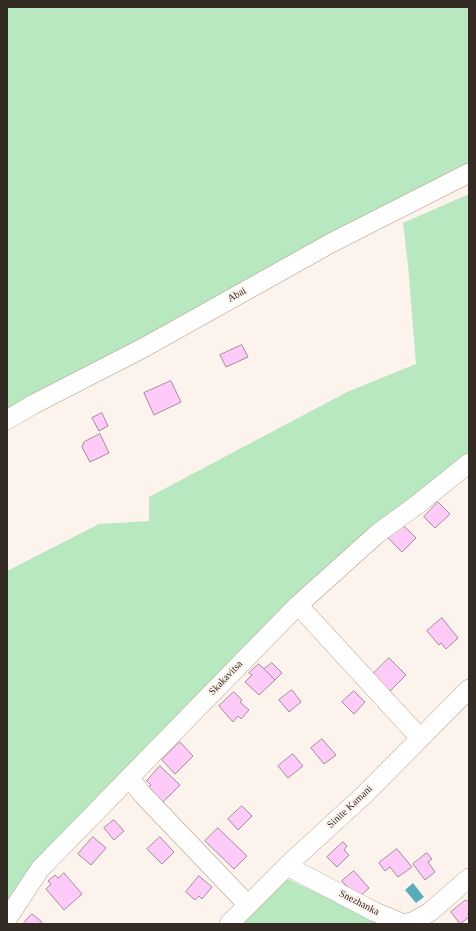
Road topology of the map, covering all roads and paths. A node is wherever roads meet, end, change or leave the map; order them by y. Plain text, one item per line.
1 (469, 173) edge
2 (7, 420) edge
3 (469, 462) edge
4 (298, 605) junction
5 (469, 689) edge
6 (420, 738) junction
7 (129, 778) junction
8 (287, 866) junction
9 (469, 878) edge
10 (248, 905) junction
11 (7, 919) edge
12 (229, 924) edge

1 - 2 street, Abai
3 - 4 street, Skakavitsa
4 - 6 street
4 - 7 street, Skakavitsa
5 - 6 street, Sinite Kamani
6 - 8 street, Sinite Kamani
7 - 10 street
7 - 11 street, Skakavitsa
8 - 9 street, Snezhanka
8 - 10 street, Sinite Kamani
10 - 12 street, Sinite Kamani

